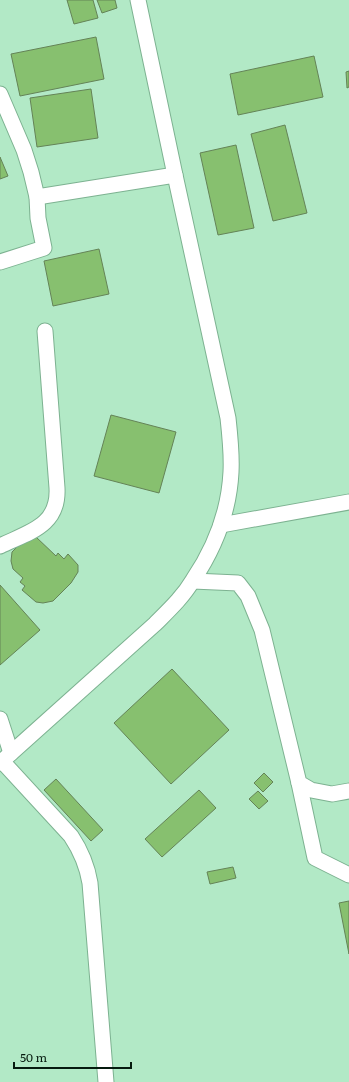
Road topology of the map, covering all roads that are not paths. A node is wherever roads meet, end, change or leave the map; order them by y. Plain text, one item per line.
1 (138, 0) edge
2 (0, 94) edge
3 (175, 175) junction
4 (37, 197) junction
5 (0, 262) edge
6 (45, 331) dead end
7 (349, 502) edge
8 (221, 525) junction
9 (0, 546) edge
10 (193, 581) junction
11 (0, 719) edge
12 (5, 759) edge
13 (299, 783) junction
14 (349, 791) edge
15 (349, 875) edge
16 (106, 1082) edge

1 - 3 street
2 - 4 street
3 - 4 street
3 - 8 street
4 - 5 street
6 - 9 street
7 - 8 street
8 - 10 street
10 - 12 street
10 - 13 street
11 - 12 street
12 - 16 street
13 - 14 street
13 - 15 street

